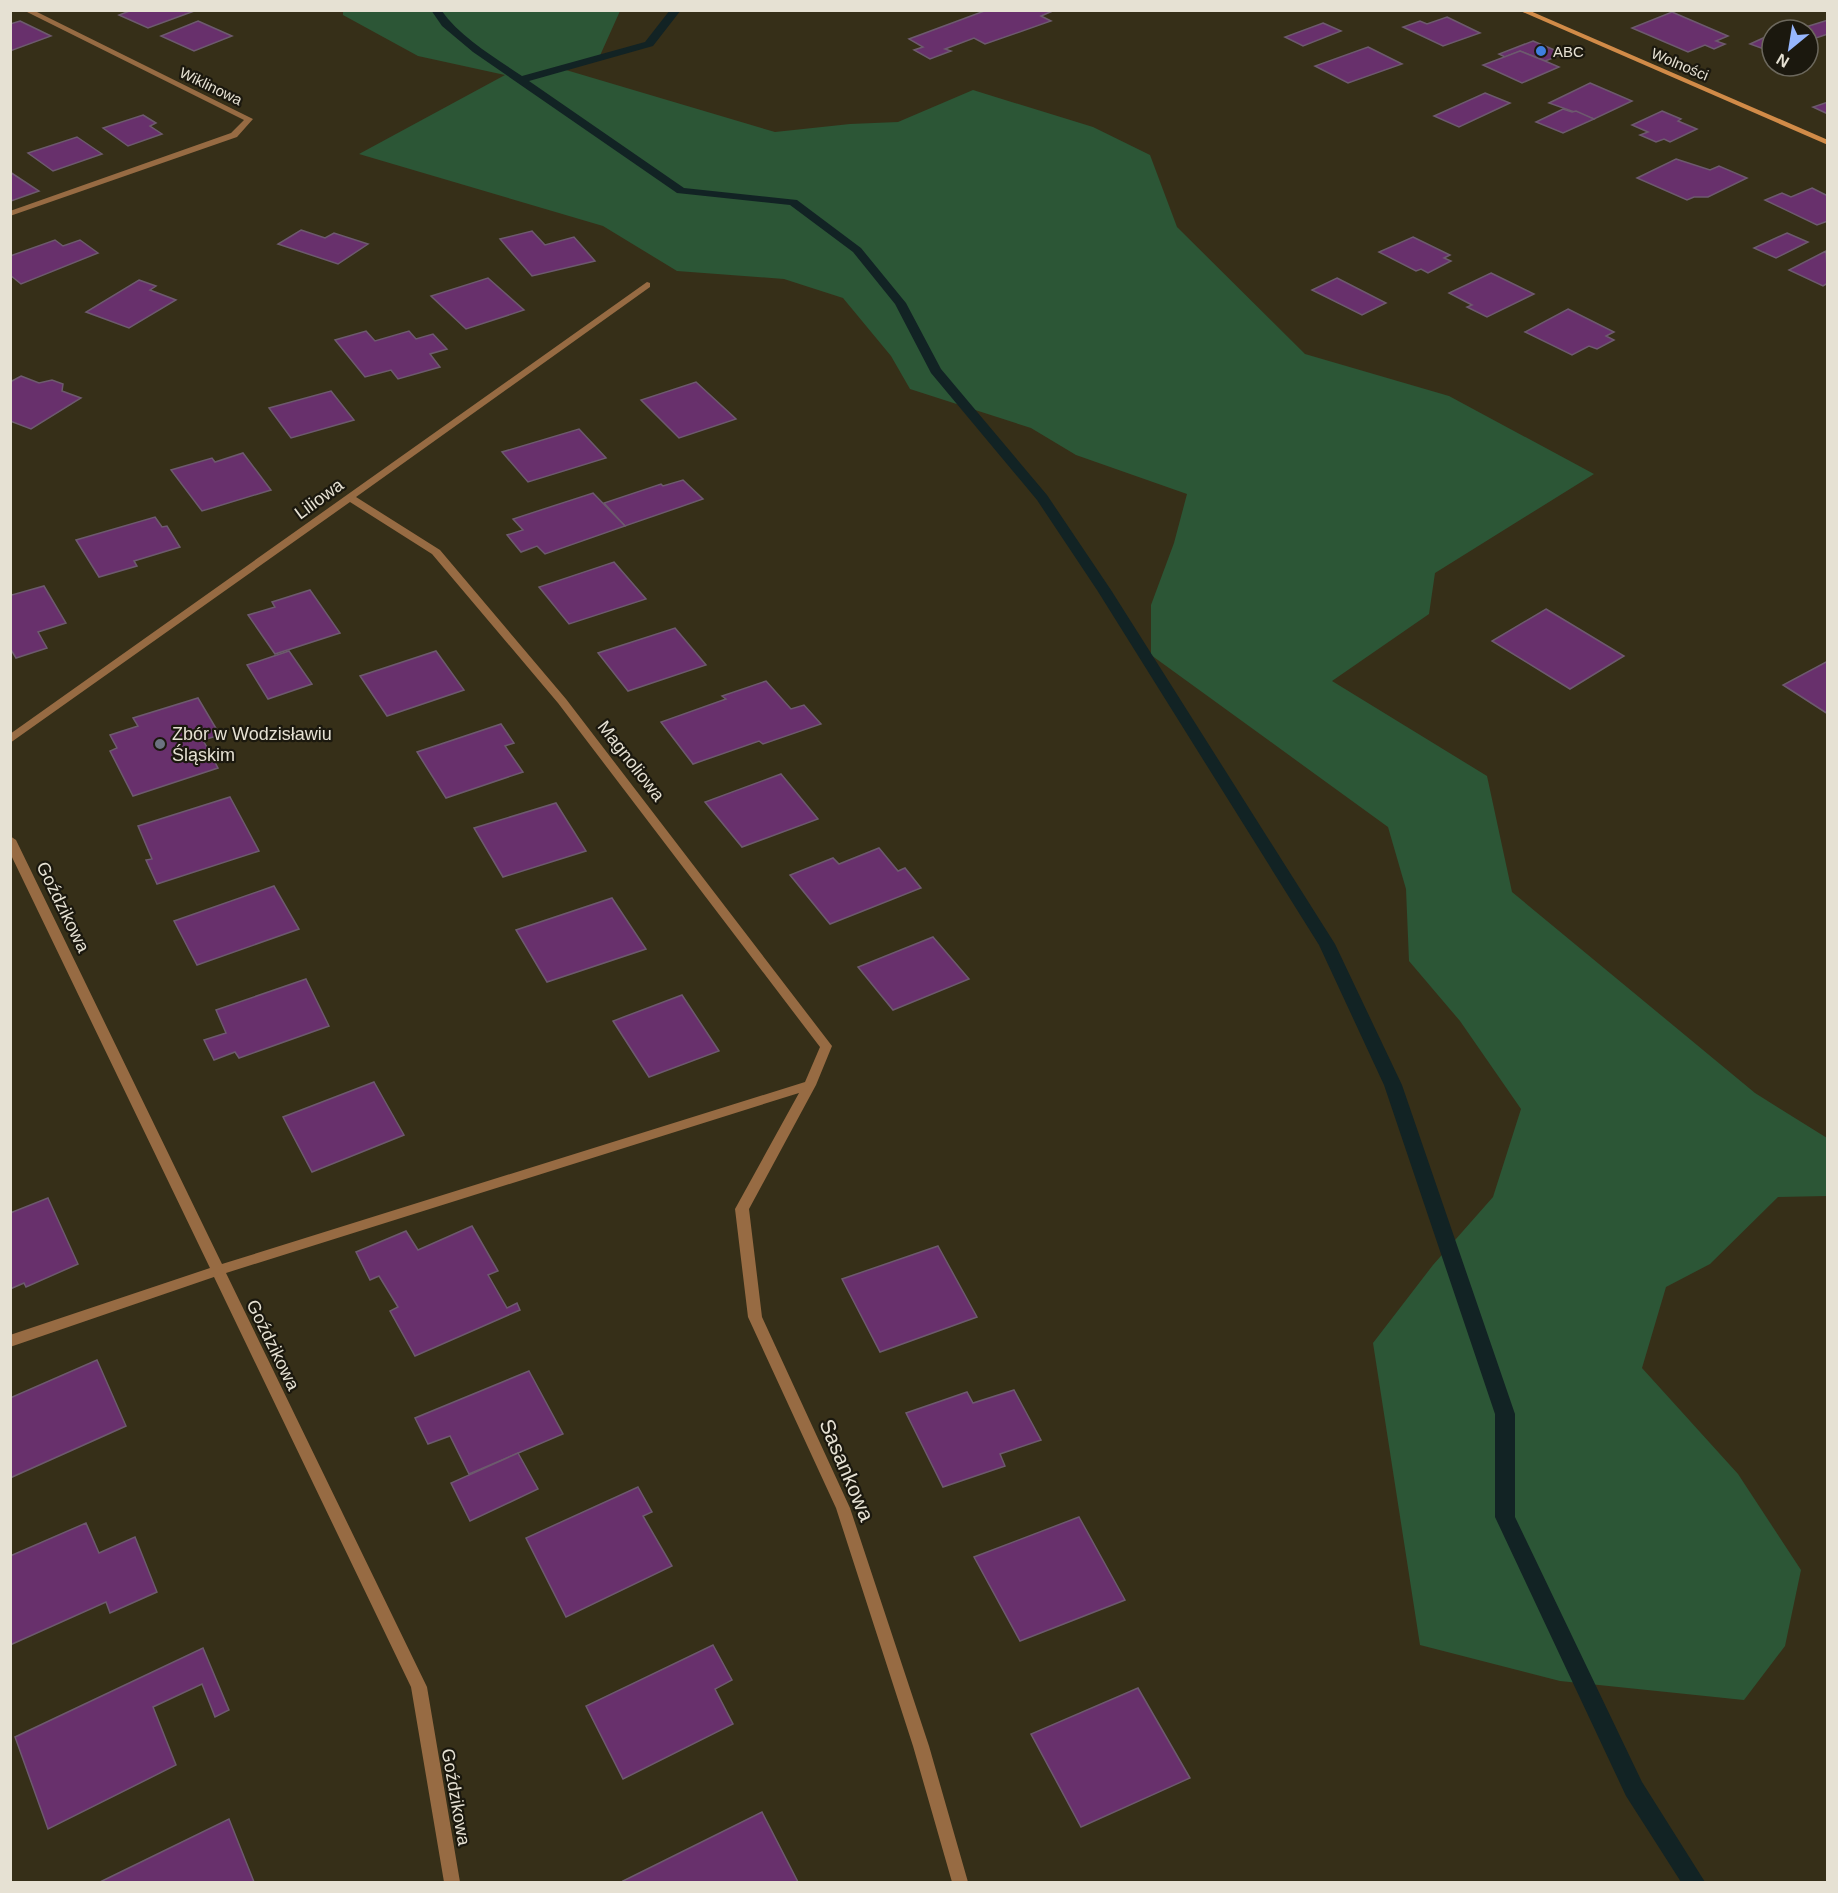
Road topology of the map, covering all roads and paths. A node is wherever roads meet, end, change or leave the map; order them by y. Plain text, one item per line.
1 (26, 10) edge
2 (1521, 10) edge
3 (1827, 143) edge
4 (10, 214) edge
5 (647, 285) dead end
6 (349, 497) junction
7 (10, 740) edge
8 (10, 840) edge
9 (810, 1085) junction
10 (217, 1271) junction
11 (10, 1341) edge
12 (452, 1882) edge
13 (960, 1882) edge

1 - 4 street, Wiklinowa
2 - 3 street, Wolności
5 - 6 street, Liliowa
6 - 7 street, Liliowa
6 - 9 street, Magnoliowa
8 - 10 street, Goździkowa
9 - 10 street
9 - 13 street, Sasankowa
10 - 11 street
10 - 12 street, Goździkowa

